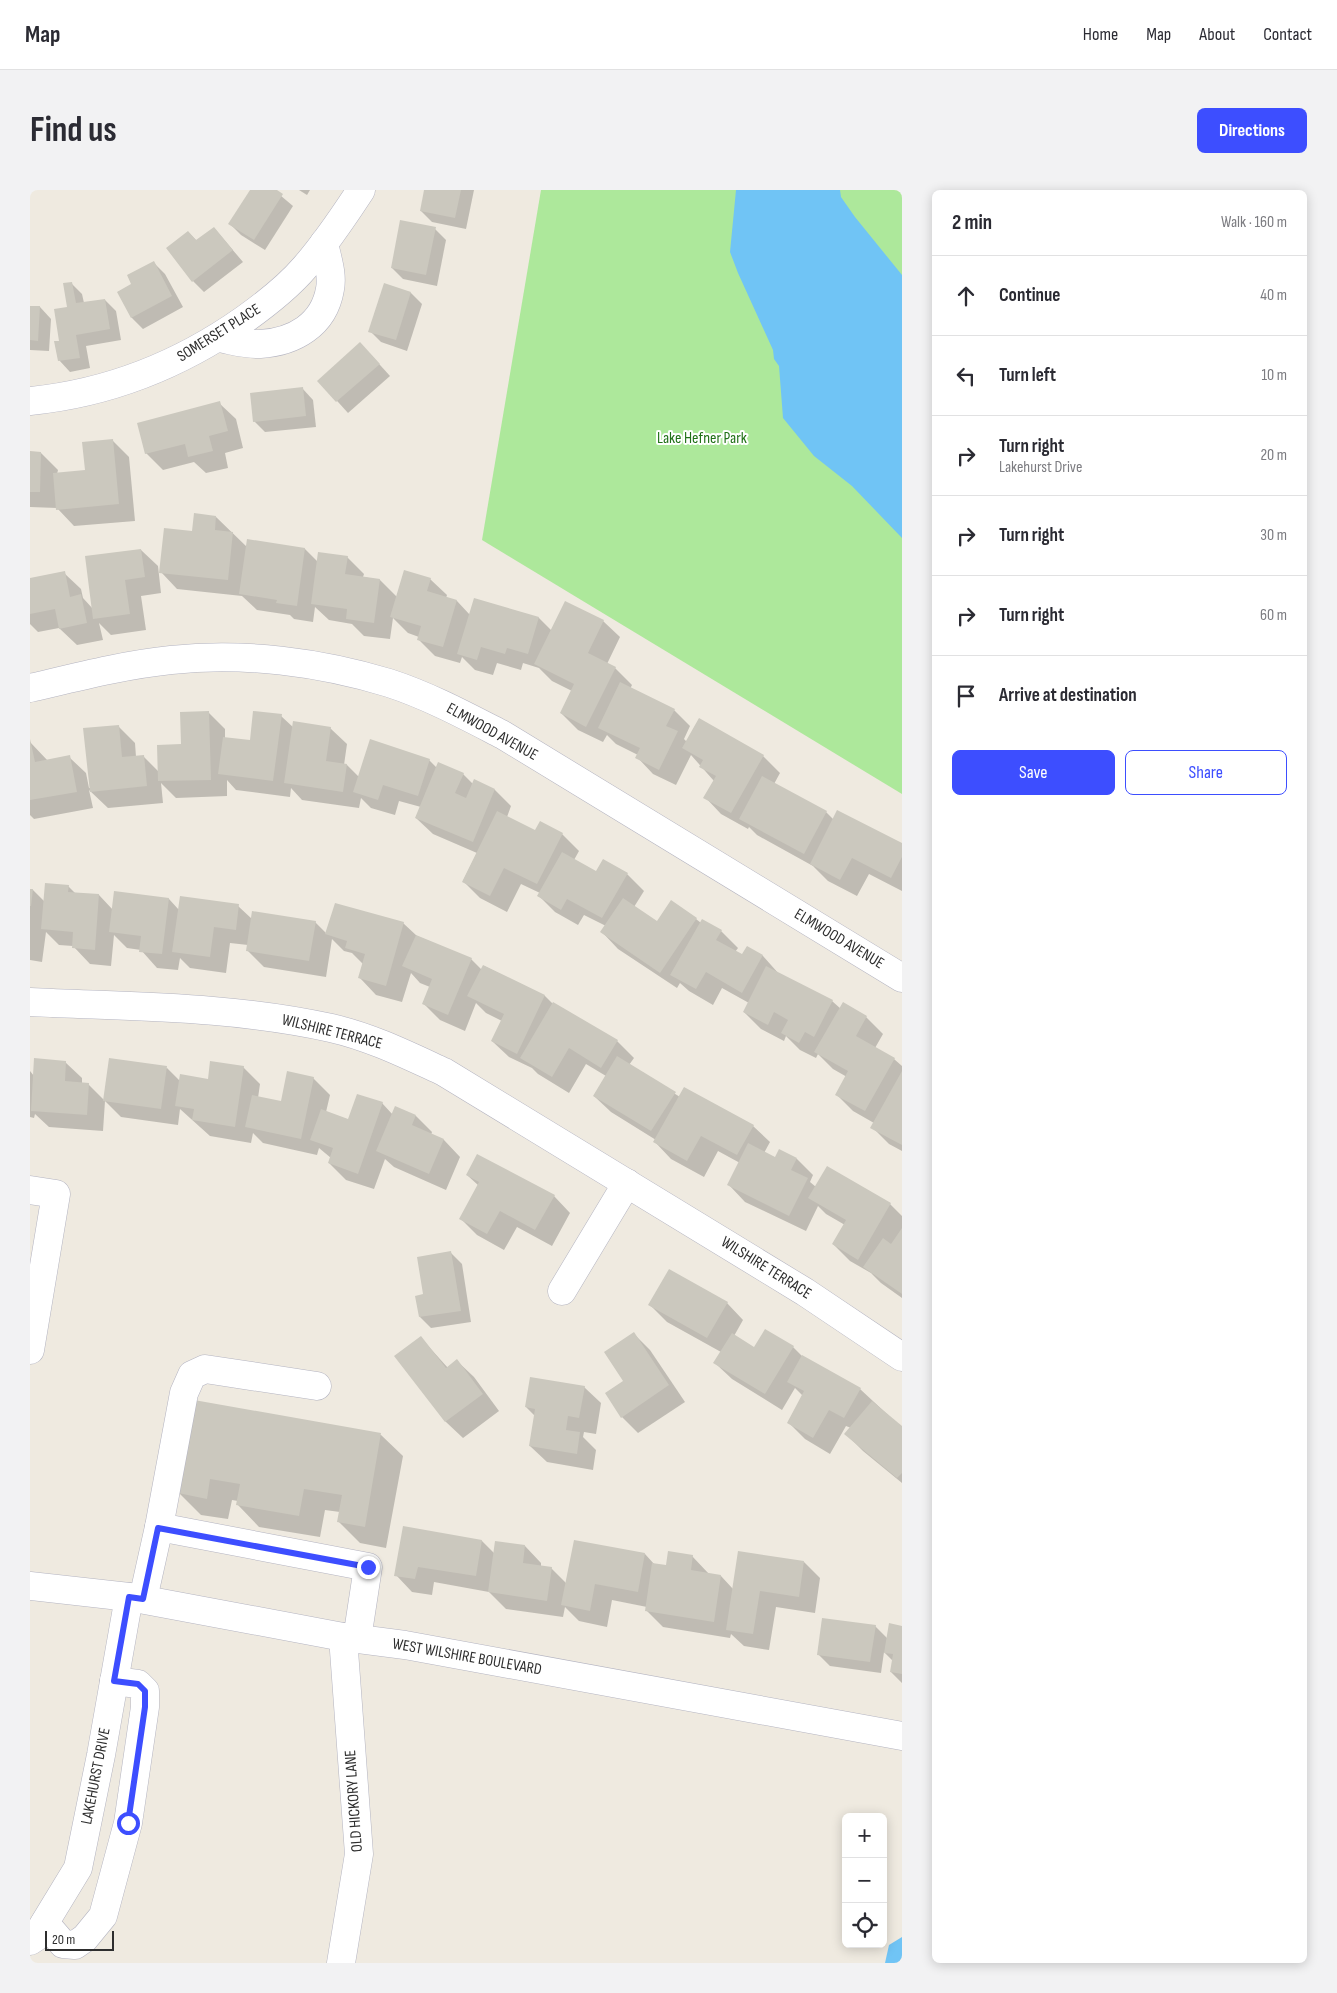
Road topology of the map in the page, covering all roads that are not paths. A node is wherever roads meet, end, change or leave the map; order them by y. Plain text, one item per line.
1 (361, 190) edge
2 (324, 243) junction
3 (218, 338) junction
4 (30, 401) edge
5 (30, 688) edge
6 (902, 978) edge
7 (30, 1002) edge
8 (627, 1182) junction
9 (30, 1190) edge
10 (562, 1292) dead end
11 (30, 1350) edge
12 (902, 1357) edge
13 (316, 1386) dead end
14 (158, 1528) junction
15 (30, 1586) edge
16 (136, 1598) junction
17 (350, 1638) junction
18 (114, 1681) junction
19 (902, 1736) edge
20 (37, 1932) edge
21 (341, 1963) edge

1 - 2 street, SOMERSET PLACE
2 - 3 street, SOMERSET PLACE
2 - 3 street
3 - 4 street, SOMERSET PLACE
5 - 6 street, ELMWOOD AVENUE
7 - 8 street, WILSHIRE TERRACE
8 - 10 street
8 - 12 street, WILSHIRE TERRACE
9 - 11 street
13 - 14 street, LAKEHURST DRIVE
14 - 16 street, LAKEHURST DRIVE
14 - 17 street, OLD HICKORY LANE
15 - 16 street, WEST WILSHIRE BOULEVARD
16 - 17 street, WEST WILSHIRE BOULEVARD
16 - 18 street, LAKEHURST DRIVE
17 - 19 street, WEST WILSHIRE BOULEVARD
17 - 21 street, OLD HICKORY LANE
18 - 20 street, LAKEHURST DRIVE
18 - 20 street

